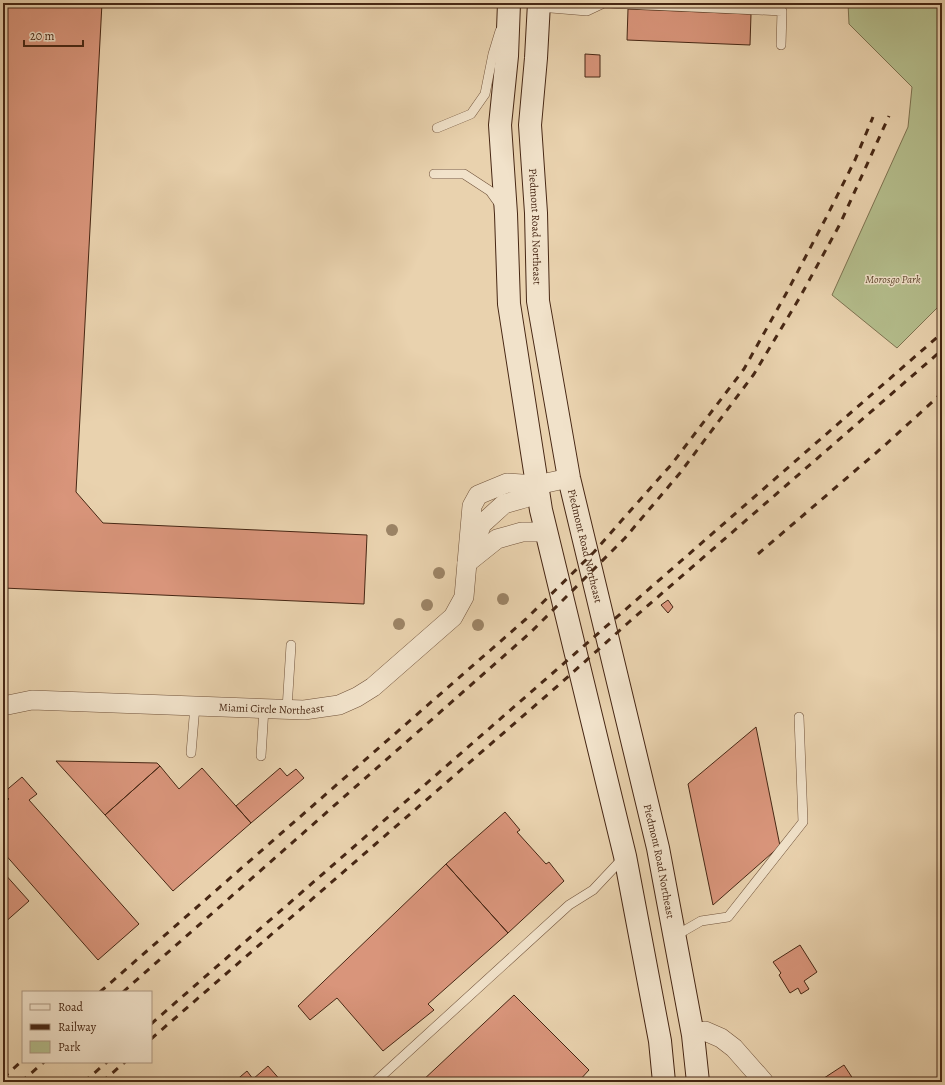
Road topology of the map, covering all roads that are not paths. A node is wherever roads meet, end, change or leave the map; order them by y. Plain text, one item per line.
1 (509, 4) edge
2 (539, 5) edge
3 (781, 44) dead end
4 (437, 128) dead end
5 (434, 174) dead end
6 (506, 214) junction
7 (569, 478) junction
8 (537, 485) junction
9 (546, 532) junction
10 (466, 564) junction
11 (291, 645) dead end
12 (3, 704) edge
13 (195, 706) junction
14 (264, 708) junction
15 (287, 709) junction
16 (799, 717) dead end
17 (191, 753) dead end
18 (261, 756) dead end
19 (625, 856) junction
20 (674, 936) junction
21 (693, 1035) junction
22 (375, 1082) edge
23 (664, 1082) edge
24 (698, 1082) edge
25 (764, 1082) edge

1 - 4 lane
1 - 6 main road
2 - 3 lane
2 - 7 main road, Piedmont Road Northeast
5 - 6 lane
6 - 8 main road
7 - 8 street
7 - 20 main road, Piedmont Road Northeast
8 - 9 main road
8 - 10 street, Miami Circle Northeast
9 - 10 street
9 - 19 main road
10 - 15 street, Miami Circle Northeast
11 - 15 lane
12 - 13 street, Miami Circle Northeast
13 - 14 street, Miami Circle Northeast
13 - 17 lane
14 - 15 street, Miami Circle Northeast
14 - 18 lane
16 - 20 lane
19 - 22 lane
19 - 23 main road
20 - 21 main road, Piedmont Road Northeast
21 - 24 main road, Piedmont Road Northeast
21 - 25 street

